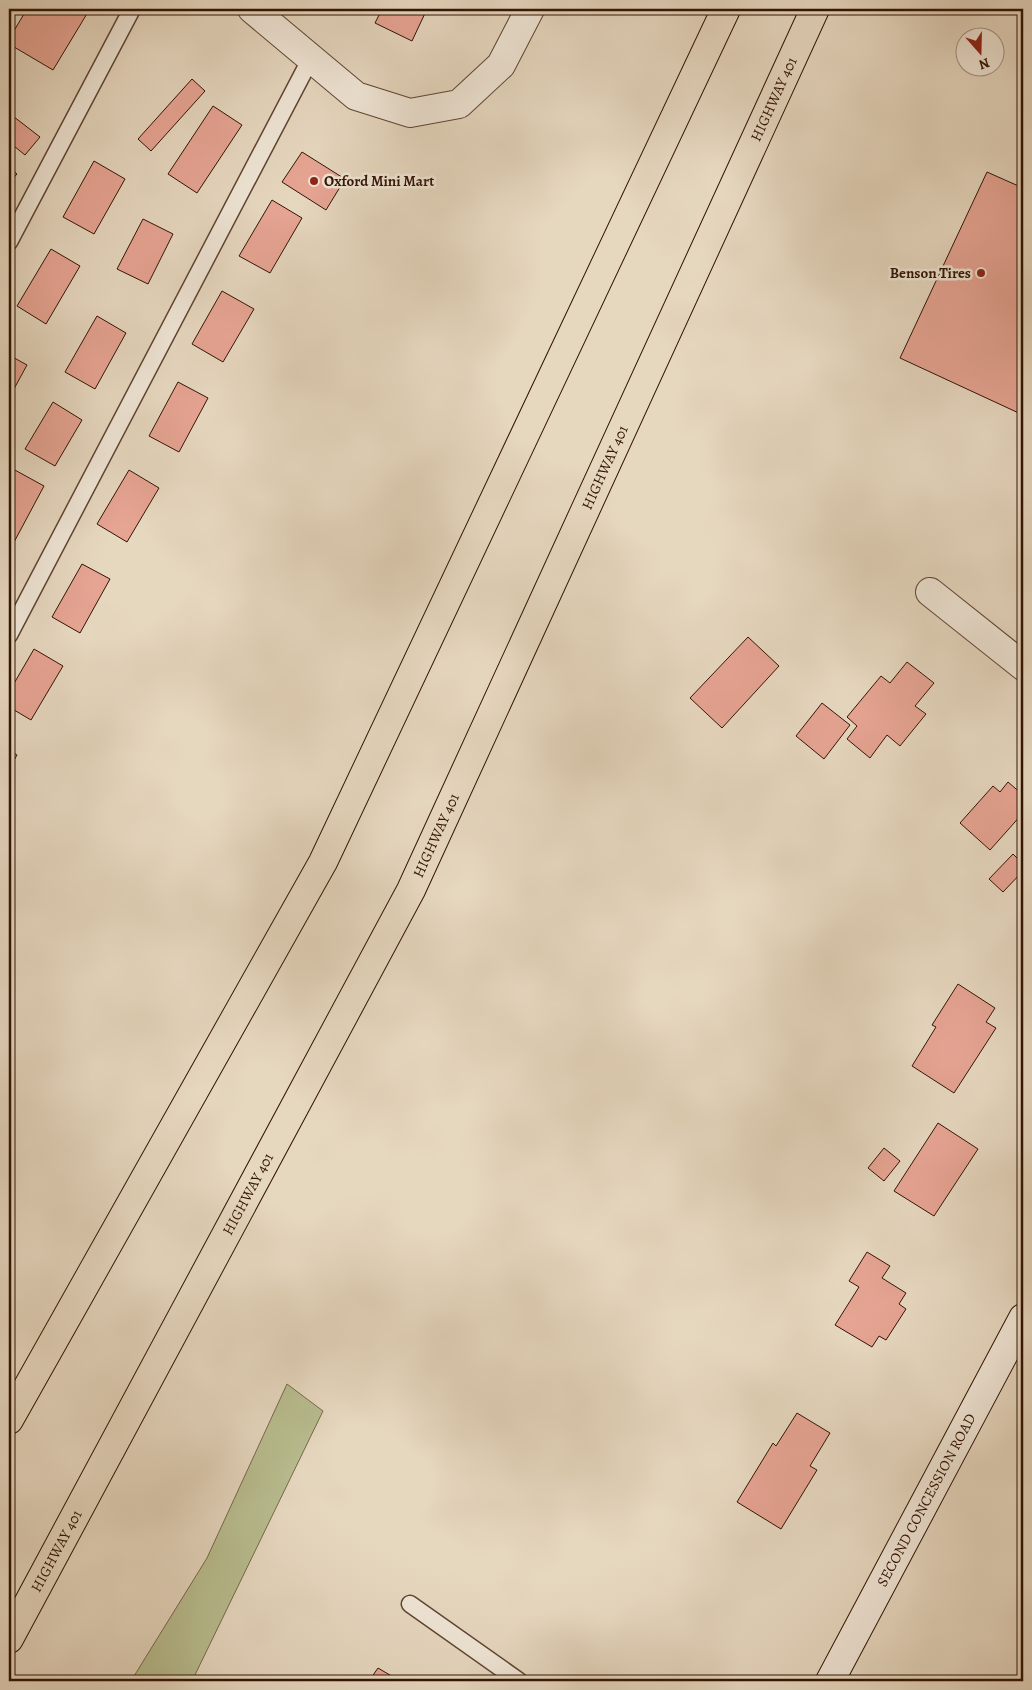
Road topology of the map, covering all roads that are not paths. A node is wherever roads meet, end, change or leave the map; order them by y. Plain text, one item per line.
1 (132, 9) edge
2 (252, 9) edge
3 (530, 9) edge
4 (726, 9) edge
5 (815, 9) edge
6 (311, 58) junction
7 (9, 242) edge
8 (930, 592) dead end
9 (9, 635) edge
10 (1023, 666) edge
11 (1023, 1318) edge
12 (9, 1420) edge
13 (410, 1604) dead end
14 (9, 1639) edge
15 (519, 1681) edge
16 (830, 1681) edge

1 - 7 lane
2 - 6 street
3 - 6 street
4 - 12 highway
5 - 14 highway, HIGHWAY 401
6 - 9 lane
8 - 10 street
11 - 16 street, SECOND CONCESSION ROAD
13 - 15 lane

